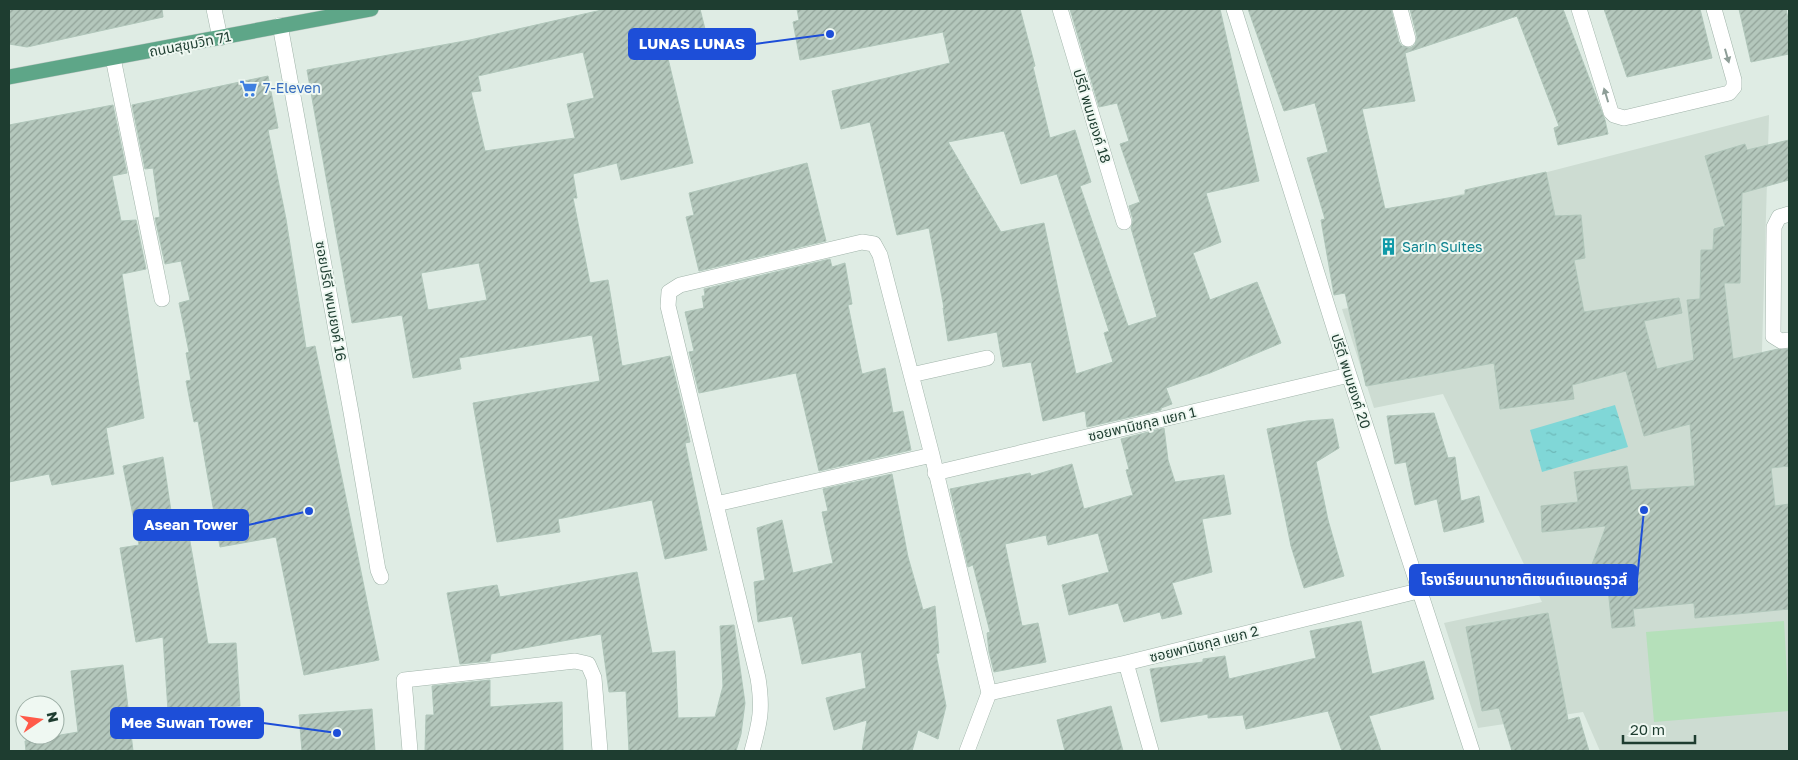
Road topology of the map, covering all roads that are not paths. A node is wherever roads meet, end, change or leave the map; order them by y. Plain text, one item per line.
1 (214, 9) edge
2 (371, 9) edge
3 (1060, 9) edge
4 (1234, 9) edge
5 (1400, 9) edge
6 (1579, 9) edge
7 (1714, 9) edge
8 (280, 25) junction
9 (220, 38) junction
10 (1408, 39) dead end
11 (113, 58) junction
12 (9, 77) edge
13 (1789, 214) edge
14 (1124, 222) dead end
15 (162, 300) dead end
16 (1789, 340) edge
17 (987, 358) dead end
18 (911, 375) junction
19 (1349, 376) junction
20 (932, 455) junction
21 (936, 473) junction
22 (716, 504) junction
23 (381, 577) dead end
24 (1418, 591) junction
25 (1126, 663) junction
26 (989, 693) junction
27 (410, 751) edge
28 (600, 751) edge
29 (752, 751) edge
30 (967, 751) edge
31 (1151, 751) edge
32 (1472, 751) edge

1 - 9 street
2 - 8 main road, ถนนสุขุมวิท 71
3 - 14 street, ปรีดี พนมยงค์ 18
4 - 19 street, ปรีดี พนมยงค์ 20
5 - 10 street
7 -> 6 street
8 - 9 main road, ถนนสุขุมวิท 71
8 - 23 street, ซอยปรีดี พนมยงค์ 16
9 - 11 main road, ถนนสุขุมวิท 71
11 - 12 main road, ถนนสุขุมวิท 71
11 - 15 street
13 - 16 street
17 - 18 street
18 - 20 street
18 - 22 street
19 - 21 street, ซอยพานิชกุล แยก 1
19 - 24 street, ปรีดี พนมยงค์ 20
20 - 21 street
20 - 22 street
21 - 26 street
22 - 29 street
24 - 25 street, ซอยพานิชกุล แยก 2
24 - 32 street, ปรีดี พนมยงค์ 20
25 - 26 street, ซอยพานิชกุล แยก 2
25 - 31 street
26 - 30 street
27 - 28 street

